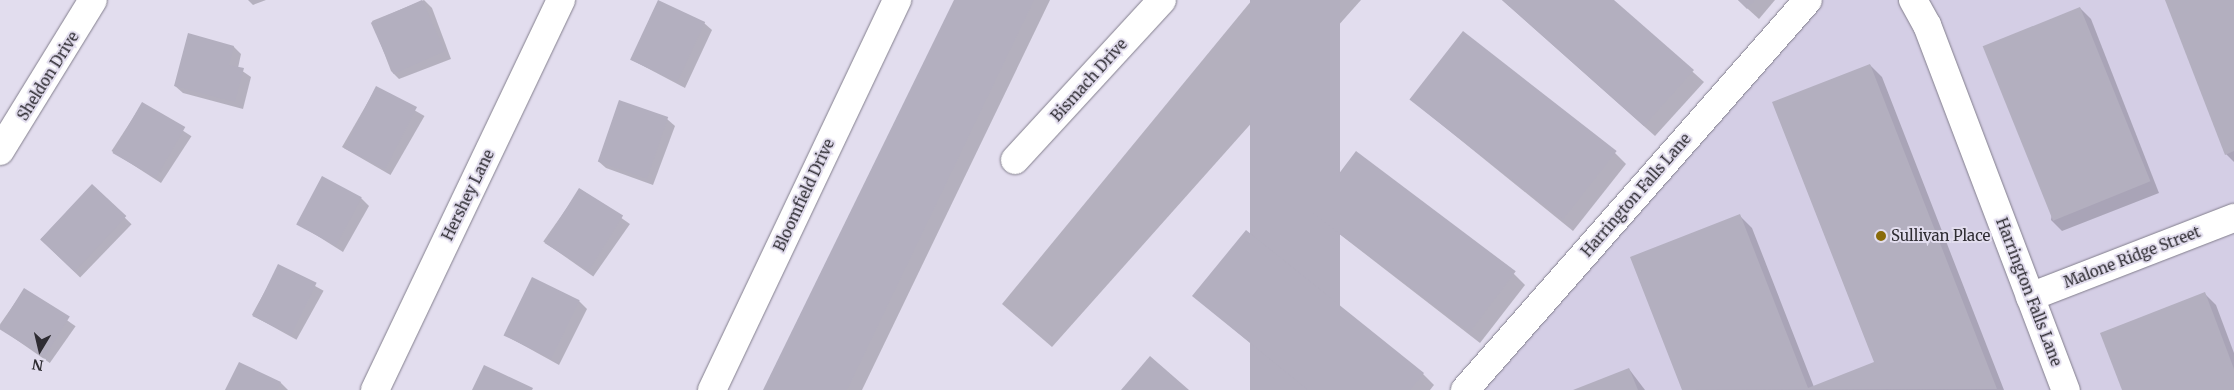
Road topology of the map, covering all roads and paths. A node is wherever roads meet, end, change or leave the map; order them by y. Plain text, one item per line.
1 (93, 0) edge
2 (561, 0) edge
3 (896, 0) edge
4 (1162, 0) edge
5 (1808, 0) edge
6 (1913, 0) edge
7 (0, 151) edge
8 (1016, 160) dead end
9 (2234, 218) edge
10 (2030, 297) junction
11 (374, 390) edge
12 (712, 390) edge
13 (1465, 390) edge
14 (2066, 390) edge

1 - 7 street, Sheldon Drive
2 - 11 street, Hershey Lane
3 - 12 street, Bloomfield Drive
4 - 8 street, Bismach Drive
5 - 13 street, Harrington Falls Lane
6 - 10 street, Harrington Falls Lane
9 - 10 street, Malone Ridge Street
10 - 14 street, Harrington Falls Lane

